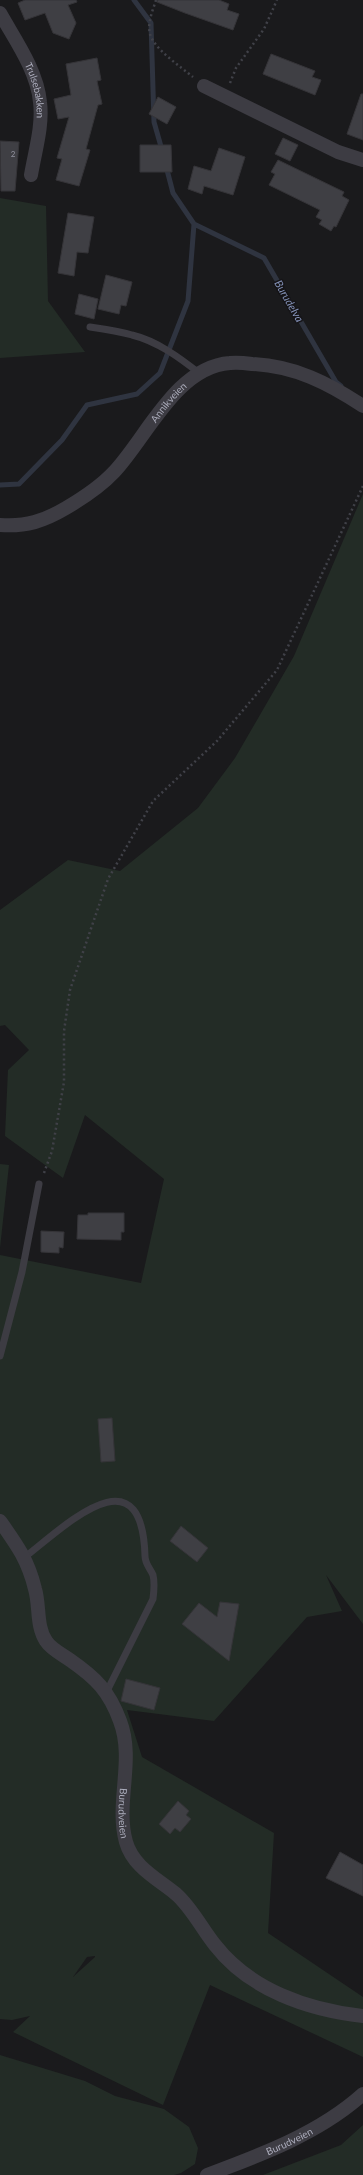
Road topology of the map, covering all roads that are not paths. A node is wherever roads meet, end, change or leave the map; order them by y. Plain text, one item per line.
1 (4, 0) edge
2 (0, 5) edge
3 (0, 13) edge
4 (204, 86) road end
5 (363, 160) edge
6 (31, 175) dead end
7 (90, 327) dead end
8 (199, 373) junction
9 (363, 406) edge
10 (0, 525) edge
11 (39, 1184) road end
12 (0, 1356) edge
13 (0, 1521) edge
14 (25, 1557) junction
15 (107, 1691) junction
16 (363, 2016) edge
17 (363, 2094) edge
18 (207, 2175) edge

1 - 2 street
3 - 6 street, Trulsebakken
4 - 5 street
7 - 8 lane
8 - 9 street, Annikveien
8 - 10 street, Annikveien
11 - 12 lane
13 - 14 street, Burudveien
14 - 15 street, Burudveien
14 - 15 lane
15 - 16 street, Burudveien
17 - 18 street, Burudveien

